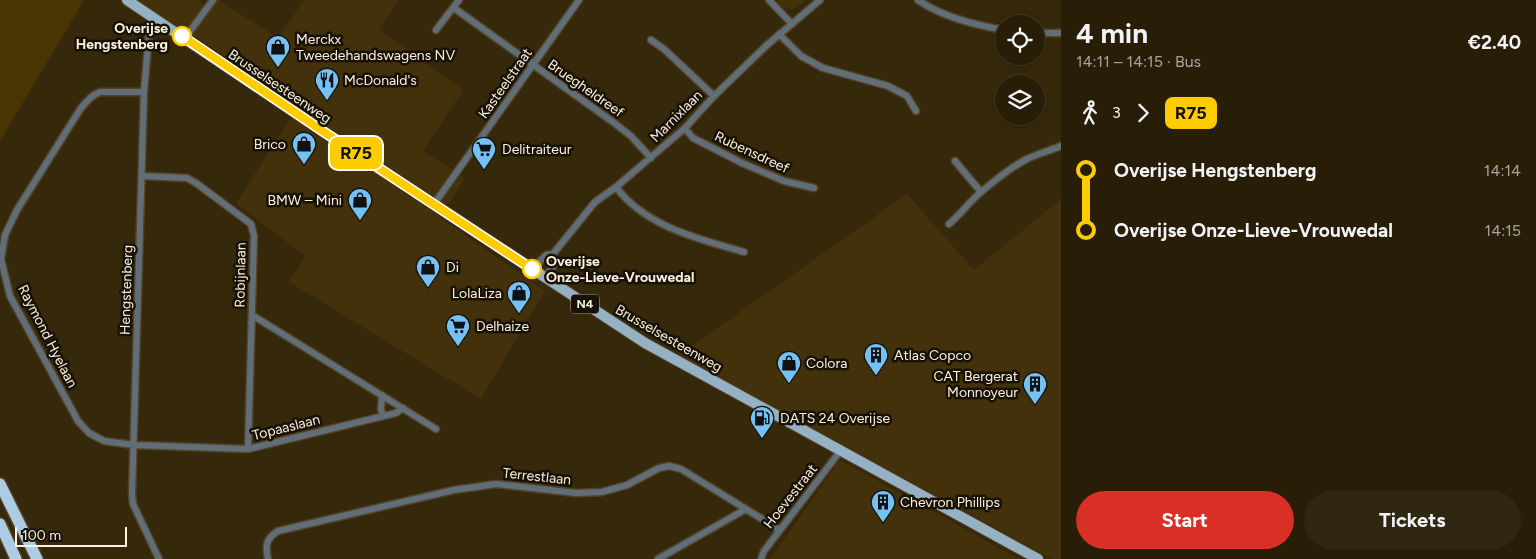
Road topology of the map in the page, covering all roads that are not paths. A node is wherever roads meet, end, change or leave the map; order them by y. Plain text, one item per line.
1 (127, 0) edge
2 (213, 0) edge
3 (459, 0) edge
4 (579, 0) edge
5 (768, 0) edge
6 (820, 0) edge
7 (918, 0) edge
8 (454, 8) junction
9 (152, 16) junction
10 (792, 24) junction
11 (995, 28) edge
12 (436, 30) dead end
13 (1045, 33) edge
14 (1061, 33) edge
15 (779, 34) junction
16 (185, 38) junction
17 (651, 40) dead end
18 (532, 66) junction
19 (144, 92) junction
20 (714, 96) junction
21 (916, 111) dead end
22 (685, 128) junction
23 (1061, 146) edge
24 (651, 158) junction
25 (955, 161) dead end
26 (142, 176) junction
27 (616, 187) junction
28 (814, 188) dead end
29 (981, 192) junction
30 (434, 204) junction
31 (949, 224) dead end
32 (744, 252) dead end
33 (553, 254) junction
34 (532, 269) junction
35 (545, 278) junction
36 (252, 316) junction
37 (382, 395) junction
38 (403, 408) junction
39 (383, 416) junction
40 (436, 429) dead end
41 (134, 445) junction
42 (248, 450) junction
43 (841, 450) junction
44 (0, 484) edge
45 (746, 509) junction
46 (0, 524) edge
47 (780, 530) junction
48 (16, 559) edge
49 (37, 559) edge
50 (159, 559) edge
51 (268, 559) edge
52 (658, 559) edge
53 (761, 559) edge
54 (1038, 559) edge

1 - 9 main road, Brusselsesteenweg / N4
2 - 16 street
3 - 8 street
4 - 18 street, Kasteelstraat
5 - 10 street
6 - 10 street, Marnixlaan
7 - 11 street
8 - 12 street
8 - 18 street, Bruegheldreef
9 - 16 main road, Brusselsesteenweg / N4
9 - 19 street, Hengstenberg
10 - 15 street, Marnixlaan
13 - 14 street
15 - 20 street, Marnixlaan
15 - 21 street
16 - 30 main road, Brusselsesteenweg / N4
17 - 20 street
18 - 24 street, Bruegheldreef
18 - 30 street, Kasteelstraat
19 - 26 street, Hengstenberg
19 - 41 street, Raymond Hyelaan
20 - 22 street, Marnixlaan
22 - 24 street, Marnixlaan
22 - 28 street, Rubensdreef
23 - 29 street
24 - 27 street, Marnixlaan
25 - 29 street
26 - 36 street, Robijnlaan
26 - 41 street, Hengstenberg
27 - 32 street
27 - 33 street, Marnixlaan
29 - 31 street
30 - 34 main road, Brusselsesteenweg / N4
33 - 34 street, Marnixlaan
33 - 35 street, Marnixlaan
34 - 35 main road, Brusselsesteenweg / N4
35 - 43 main road, Brusselsesteenweg / N4
36 - 37 street
36 - 42 street, Robijnlaan
37 - 38 street
37 - 39 street
38 - 39 street, Topaaslaan
38 - 40 street
39 - 42 street, Topaaslaan
41 - 42 street, Topaaslaan
41 - 50 street, Hengstenberg
43 - 47 street, Hoevestraat
43 - 54 main road, Brusselsesteenweg / N4
44 - 49 highway
45 - 47 street, Terrestlaan
45 - 51 street, Terrestlaan
45 - 52 street
46 - 48 highway
47 - 53 street, Hoevestraat

